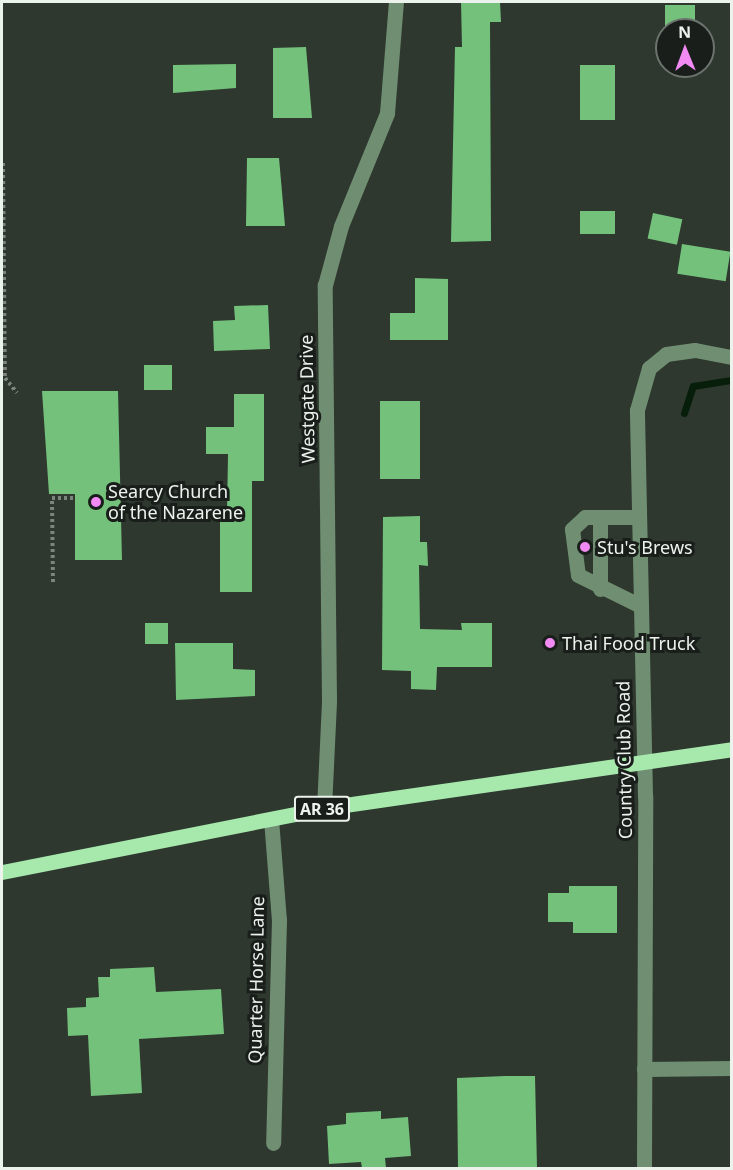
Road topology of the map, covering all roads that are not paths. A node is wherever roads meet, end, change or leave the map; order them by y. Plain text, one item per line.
1 (396, 2) edge
2 (732, 357) edge
3 (600, 517) junction
4 (638, 517) junction
5 (600, 589) junction
6 (640, 606) junction
7 (732, 749) edge
8 (644, 758) junction
9 (324, 808) junction
10 (271, 819) junction
11 (2, 872) edge
12 (732, 1068) edge
13 (644, 1069) junction
14 (273, 1143) dead end
15 (644, 1168) edge

1 - 9 street, Westgate Drive
2 - 4 street, Country Club Road
3 - 4 street
3 - 5 street
3 - 5 street
4 - 6 street, Country Club Road
5 - 6 street
6 - 8 street, Country Club Road
7 - 8 main road, AR 36
8 - 9 main road, AR 36
8 - 13 street, Country Club Road
9 - 10 main road, AR 36
10 - 11 main road, AR 36
10 - 14 street, Quarter Horse Lane
12 - 13 street
13 - 15 street, Country Club Road

